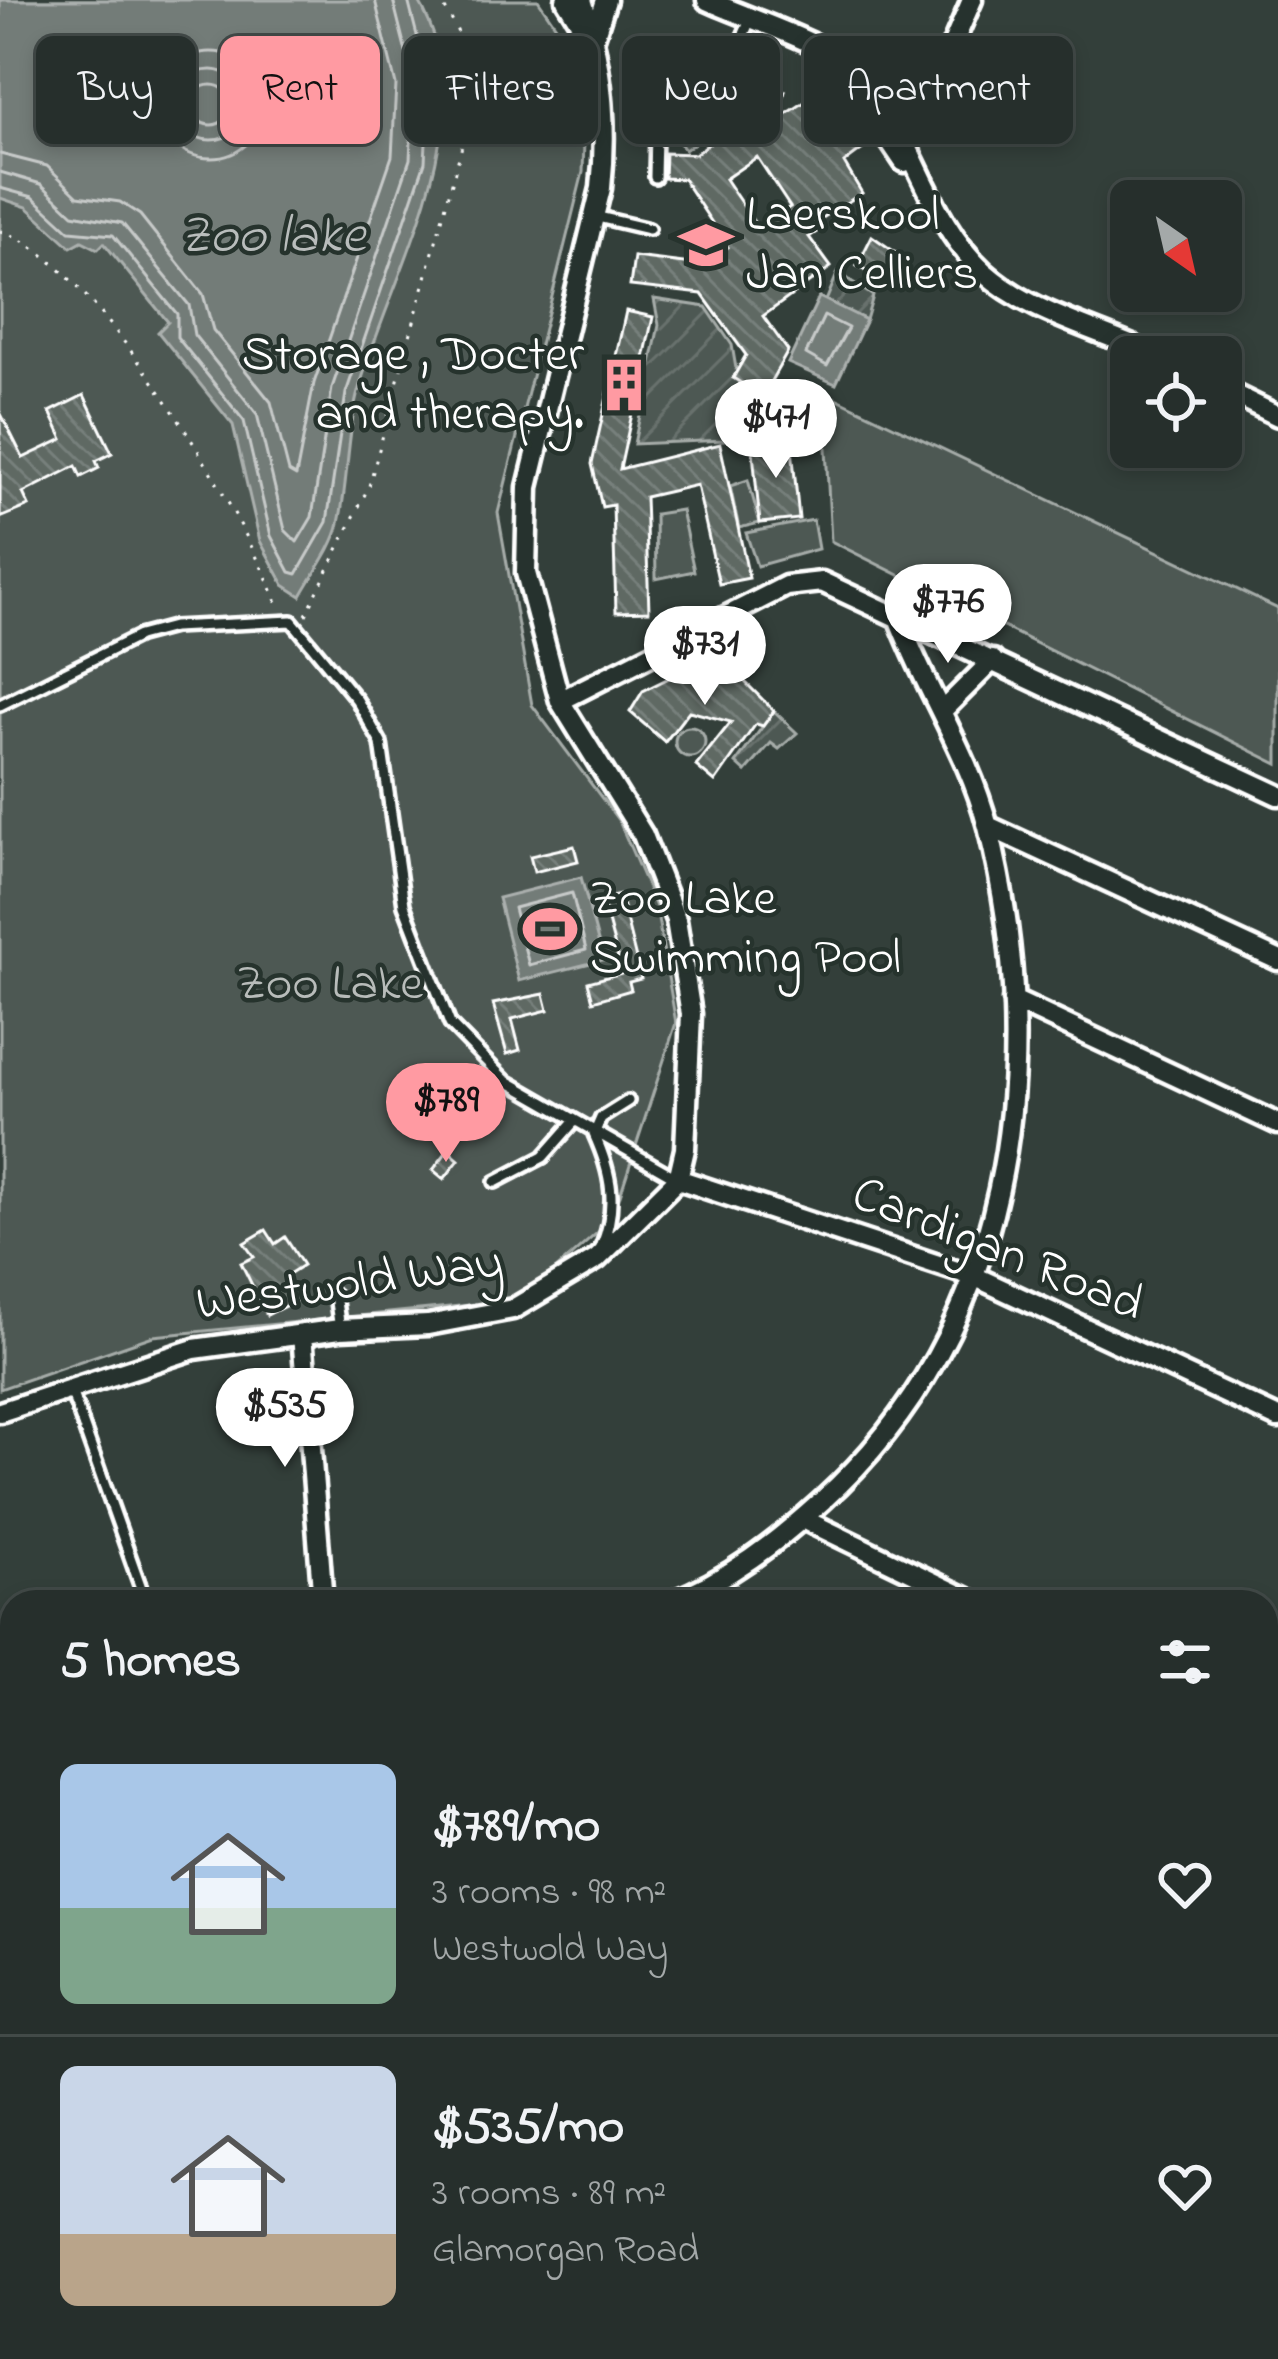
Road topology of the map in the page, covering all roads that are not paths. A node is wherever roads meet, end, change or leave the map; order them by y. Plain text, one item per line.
1 (566, 0) edge
2 (582, 0) edge
3 (606, 0) edge
4 (707, 0) edge
5 (972, 0) edge
6 (750, 20) junction
7 (587, 36) edge
8 (590, 36) edge
9 (593, 36) edge
10 (743, 36) edge
11 (955, 36) edge
12 (804, 46) edge
13 (598, 74) edge
14 (656, 144) edge
15 (897, 144) edge
16 (907, 144) edge
17 (903, 153) junction
18 (655, 177) dead end
19 (594, 216) junction
20 (649, 229) dead end
21 (1110, 337) edge
22 (1242, 398) edge
23 (1278, 416) edge
24 (898, 617) junction
25 (993, 660) junction
26 (560, 701) junction
27 (0, 704) edge
28 (942, 711) junction
29 (1278, 795) edge
30 (988, 826) junction
31 (1278, 960) edge
32 (1012, 1000) junction
33 (628, 1101) dead end
34 (573, 1123) junction
35 (1278, 1124) edge
36 (594, 1134) junction
37 (678, 1179) junction
38 (495, 1182) dead end
39 (597, 1258) junction
40 (978, 1278) junction
41 (335, 1295) dead end
42 (340, 1329) junction
43 (302, 1334) junction
44 (70, 1388) junction
45 (0, 1412) edge
46 (1278, 1418) edge
47 (803, 1519) junction
48 (142, 1590) edge
49 (322, 1590) edge
50 (694, 1590) edge
51 (949, 1590) edge

1 - 7 street
2 - 8 street
3 - 9 street
4 - 6 street
5 - 11 street
6 - 10 lane
6 - 12 street
13 - 19 street
14 - 18 lane
15 - 17 street
16 - 17 street
17 - 21 street
19 - 20 lane
19 - 26 street
22 - 23 street
24 - 25 street
24 - 26 street
24 - 28 street
25 - 28 street
25 - 29 street
26 - 37 street
27 - 34 lane
28 - 30 street
30 - 31 street
30 - 32 street
32 - 35 street
32 - 40 street
33 - 36 lane
34 - 36 lane
34 - 38 lane
36 - 37 lane
36 - 39 lane
37 - 39 street, Westwold Way
37 - 40 street, Cardigan Road
39 - 42 street, Westwold Way
40 - 46 street, Cardigan Road
40 - 47 street
41 - 42 lane
42 - 43 street, Westwold Way
43 - 44 street, Westwold Way
43 - 49 street
44 - 45 street, Westwold Way
44 - 48 lane
47 - 50 street
47 - 51 street

